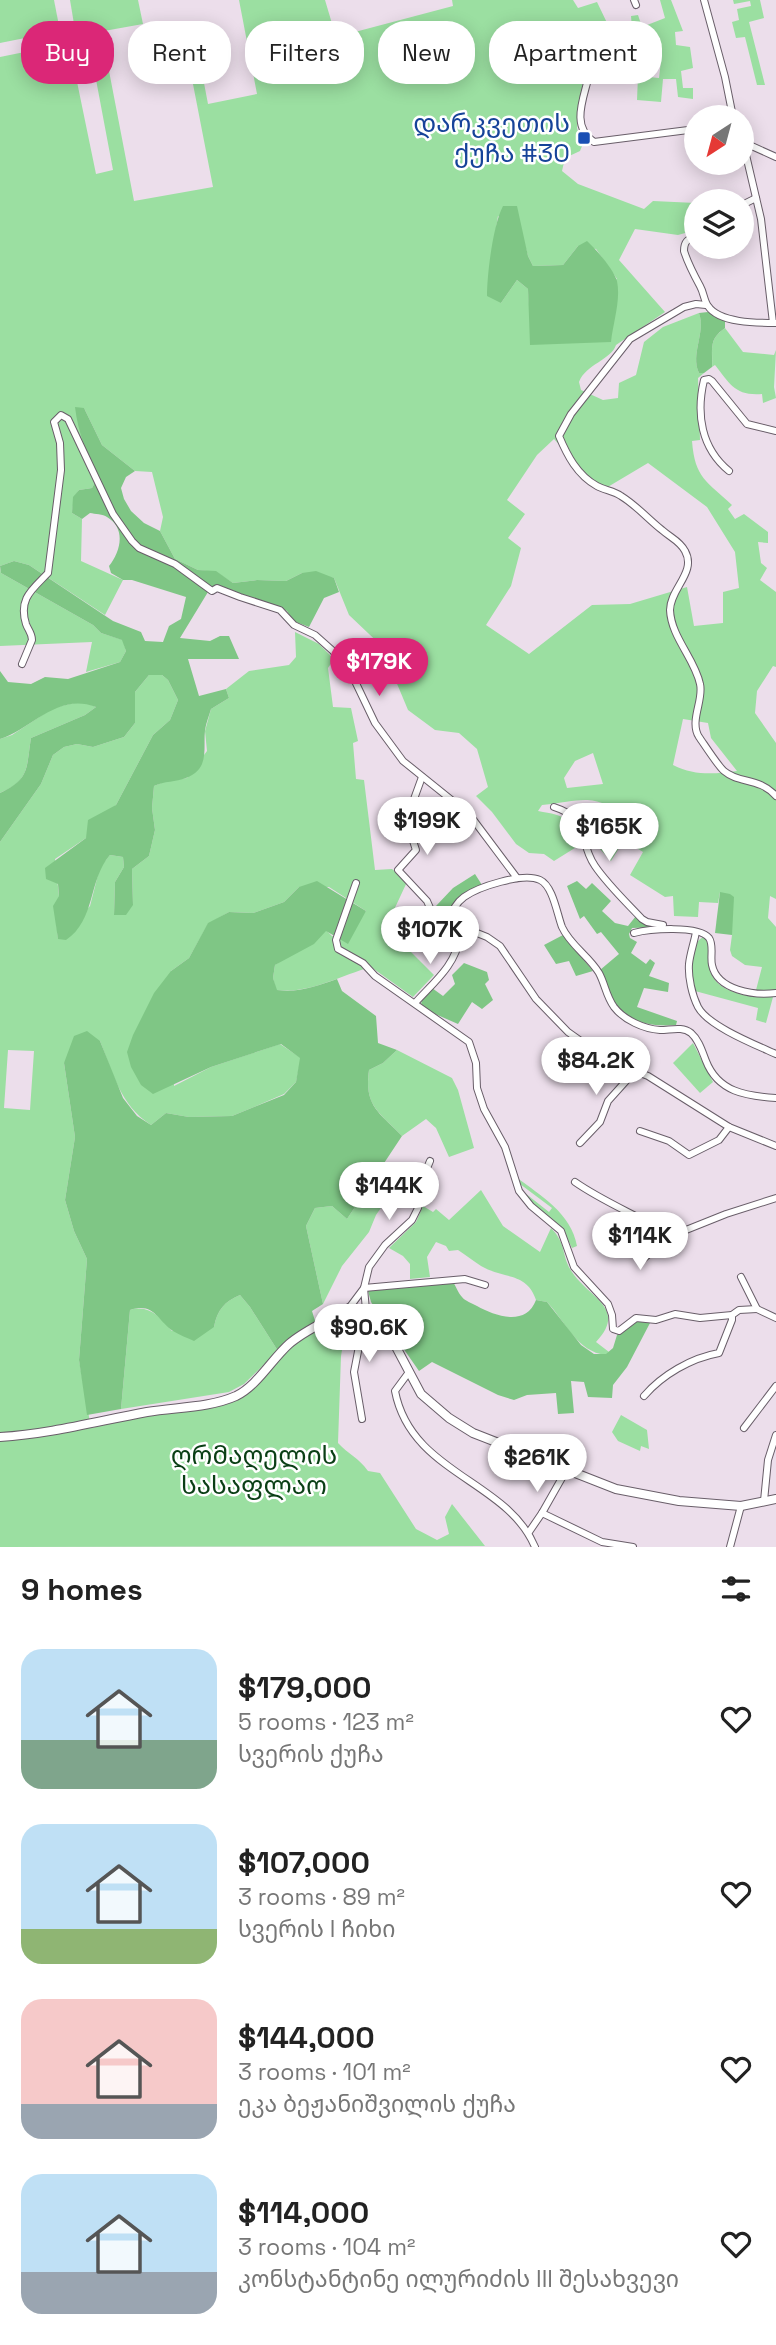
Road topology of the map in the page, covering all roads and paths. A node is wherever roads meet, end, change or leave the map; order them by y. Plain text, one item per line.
1 (704, 0) edge
2 (587, 84) edge
3 (730, 105) edge
4 (684, 131) edge
5 (754, 146) edge
6 (776, 158) edge
7 (751, 175) edge
8 (757, 198) junction
9 (754, 199) edge
10 (688, 259) edge
11 (706, 305) junction
12 (774, 323) edge
13 (776, 431) edge
14 (729, 471) dead end
15 (22, 663) dead end
16 (422, 777) junction
17 (776, 796) edge
18 (554, 807) dead end
19 (517, 878) junction
20 (356, 883) dead end
21 (671, 929) junction
22 (696, 932) junction
23 (634, 933) dead end
24 (457, 934) junction
25 (776, 993) edge
26 (415, 1003) junction
27 (776, 1054) edge
28 (635, 1071) junction
29 (776, 1098) edge
30 (729, 1127) junction
31 (640, 1131) dead end
32 (580, 1143) dead end
33 (776, 1146) edge
34 (430, 1161) dead end
35 (575, 1182) dead end
36 (776, 1198) edge
37 (671, 1236) junction
38 (606, 1237) dead end
39 (741, 1277) dead end
40 (485, 1285) dead end
41 (364, 1288) junction
42 (349, 1308) junction
43 (757, 1308) junction
44 (366, 1310) junction
45 (732, 1315) junction
46 (776, 1318) edge
47 (409, 1372) junction
48 (776, 1386) edge
49 (644, 1396) dead end
50 (362, 1419) dead end
51 (744, 1428) dead end
52 (776, 1435) edge
53 (0, 1437) edge
54 (567, 1469) junction
55 (776, 1499) edge
56 (764, 1501) junction
57 (741, 1506) junction
58 (542, 1513) junction
59 (529, 1532) junction
60 (535, 1547) edge
61 (633, 1547) edge
62 (730, 1547) edge

1 - 3 street
2 - 4 street
5 - 6 street
7 - 8 street
8 - 9 street
8 - 12 street
10 - 11 street
11 - 12 street
11 - 17 street
13 - 14 street
15 - 16 street
16 - 19 street
16 - 24 street
18 - 21 street
19 - 24 street
19 - 29 street
20 - 26 street
21 - 22 street
21 - 23 street
22 - 25 street
22 - 27 street
24 - 26 street
24 - 28 street
26 - 45 street
28 - 30 street
28 - 32 street
30 - 31 street
30 - 33 street
34 - 41 street
35 - 37 street
36 - 37 street
37 - 38 street
39 - 43 street
40 - 41 street
41 - 42 street
41 - 44 street
42 - 44 street
42 - 53 street
43 - 45 street
43 - 46 street
44 - 47 street
44 - 50 street
45 - 49 street
47 - 54 street
47 - 59 street
48 - 51 street
52 - 56 street
54 - 57 street
54 - 58 street
55 - 56 street
56 - 57 street
57 - 62 street
58 - 59 street
58 - 61 street
59 - 60 street

